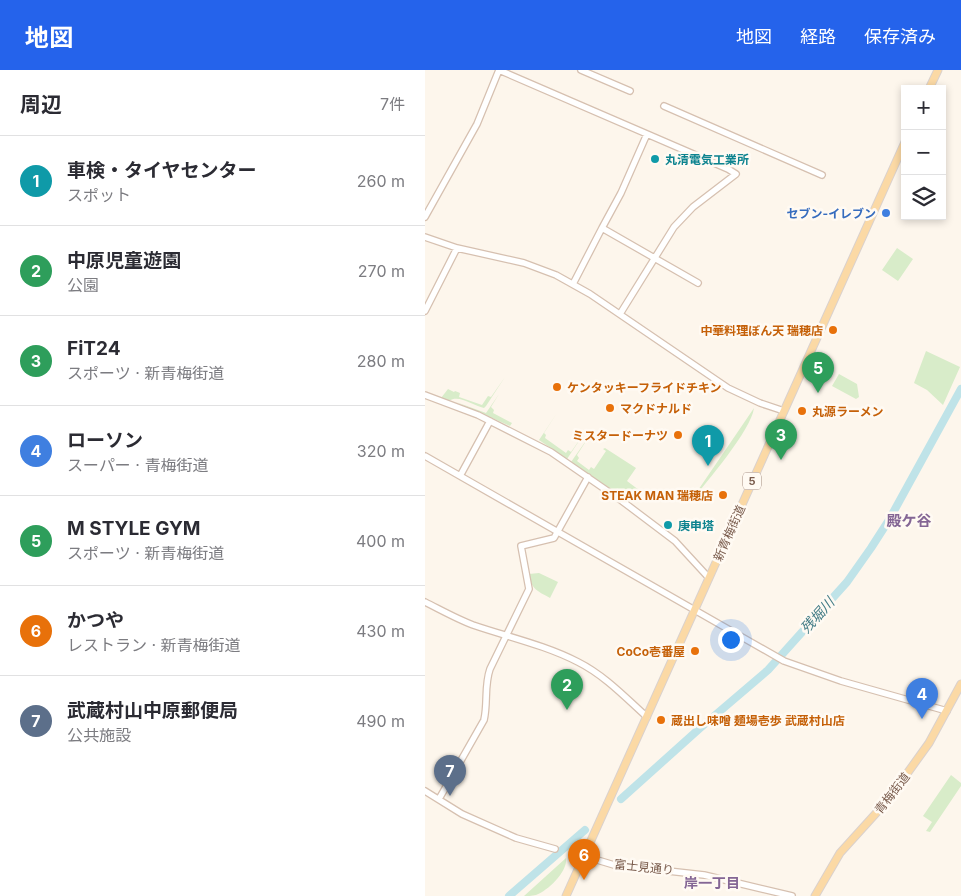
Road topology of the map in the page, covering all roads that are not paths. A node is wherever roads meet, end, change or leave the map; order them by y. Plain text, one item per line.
1 (499, 70) edge
2 (581, 70) edge
3 (938, 70) edge
4 (931, 85) edge
5 (630, 91) dead end
6 (664, 106) dead end
7 (647, 134) junction
8 (901, 151) edge
9 (822, 175) dead end
10 (425, 217) edge
11 (602, 228) junction
12 (425, 236) edge
13 (457, 248) junction
14 (655, 257) junction
15 (698, 283) dead end
16 (573, 284) junction
17 (425, 311) edge
18 (621, 314) junction
19 (425, 395) edge
20 (784, 412) junction
21 (490, 421) junction
22 (425, 456) edge
23 (460, 476) junction
24 (588, 477) junction
25 (558, 532) junction
26 (709, 578) junction
27 (425, 602) edge
28 (695, 611) junction
29 (507, 636) junction
30 (961, 684) edge
31 (947, 711) junction
32 (647, 717) junction
33 (425, 791) edge
34 (439, 799) junction
35 (555, 849) dead end
36 (584, 856) junction
37 (566, 896) edge
38 (792, 896) edge
39 (815, 896) edge

1 - 7 street
1 - 10 street
2 - 5 street
3 - 4 main road
6 - 9 street
7 - 11 street
7 - 14 street
8 - 20 main road, 新青梅街道 / 5
11 - 14 street
11 - 16 street
12 - 13 street
13 - 16 street
13 - 17 street
14 - 15 street
14 - 18 street
16 - 18 street
18 - 20 street
19 - 21 street
20 - 26 main road, 新青梅街道 / 5
21 - 23 street
21 - 24 street
22 - 23 street
23 - 25 street
24 - 25 street
24 - 26 street
25 - 28 street
25 - 29 street
26 - 28 main road, 新青梅街道 / 5
27 - 29 street
28 - 31 street
28 - 32 main road, 新青梅街道 / 5
29 - 32 street
29 - 34 street
30 - 31 main road, 青梅街道
31 - 39 main road, 青梅街道
32 - 36 main road, 新青梅街道 / 5
33 - 34 street
34 - 35 street
36 - 37 main road, 新青梅街道 / 5
36 - 38 street, 富士見通り

